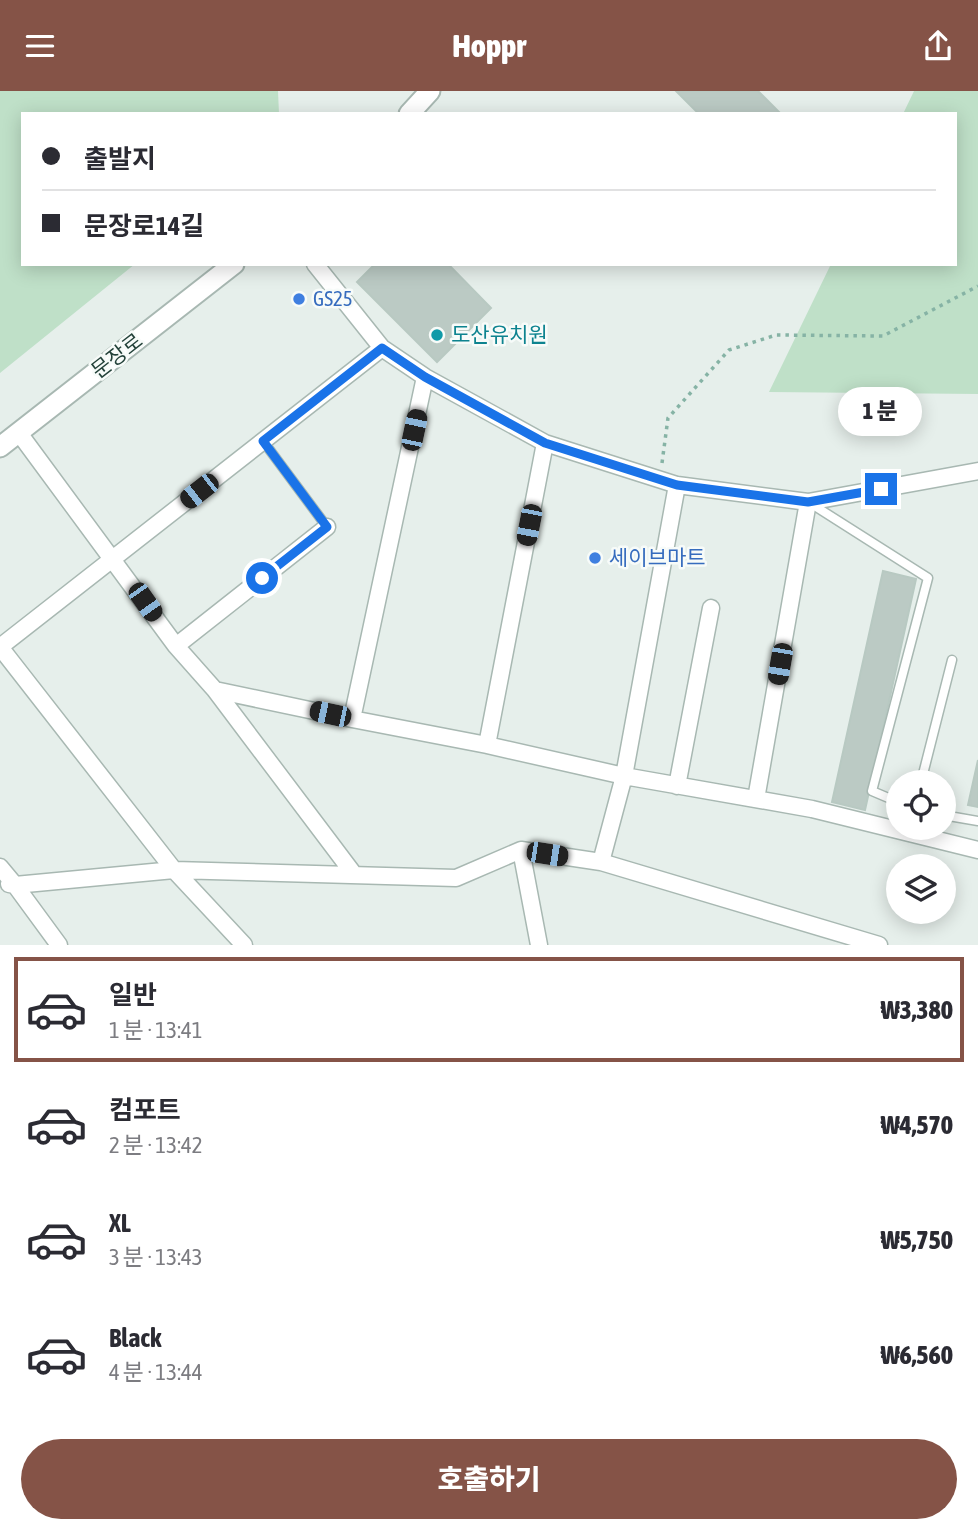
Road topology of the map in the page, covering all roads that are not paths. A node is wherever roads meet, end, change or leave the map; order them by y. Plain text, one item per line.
1 (430, 91) edge
2 (411, 112) edge
3 (231, 266) edge
4 (317, 266) edge
5 (382, 348) junction
6 (425, 377) junction
7 (19, 433) junction
8 (263, 441) junction
9 (545, 443) junction
10 (0, 447) edge
11 (978, 471) edge
12 (677, 485) junction
13 (808, 502) junction
14 (327, 527) joint
15 (114, 558) junction
16 (711, 608) dead end
17 (176, 646) junction
18 (0, 647) edge
19 (952, 660) dead end
20 (215, 690) junction
21 (352, 719) junction
22 (487, 745) junction
23 (925, 770) edge
24 (624, 776) junction
25 (677, 786) junction
26 (886, 797) edge
27 (757, 799) junction
28 (956, 817) edge
29 (978, 821) edge
30 (886, 826) edge
31 (942, 840) edge
32 (521, 850) junction
33 (978, 850) edge
34 (601, 862) junction
35 (0, 867) edge
36 (173, 870) junction
37 (354, 873) junction
38 (7, 883) edge
39 (59, 945) edge
40 (244, 945) edge
41 (539, 945) edge
42 (879, 945) edge

1 - 2 street
3 - 7 street, 문장로
4 - 5 street
5 - 6 street
5 - 8 street
6 - 9 street
6 - 21 street
7 - 10 street, 문장로
7 - 15 street
8 - 14 lane
8 - 15 street
9 - 12 street
9 - 22 street
11 - 13 street
12 - 13 street
12 - 24 street
13 - 26 lane
13 - 27 street
14 - 17 street
15 - 17 street
15 - 18 street
16 - 25 street
17 - 20 street
18 - 36 street
19 - 23 lane
20 - 21 street
20 - 37 street
21 - 22 street
22 - 24 street
24 - 25 street
24 - 34 street
25 - 27 street
27 - 30 street
28 - 29 lane
31 - 33 street
32 - 34 street
32 - 37 street
32 - 41 street
34 - 42 street
35 - 38 street
36 - 37 street
36 - 38 street
36 - 40 street
38 - 39 street

